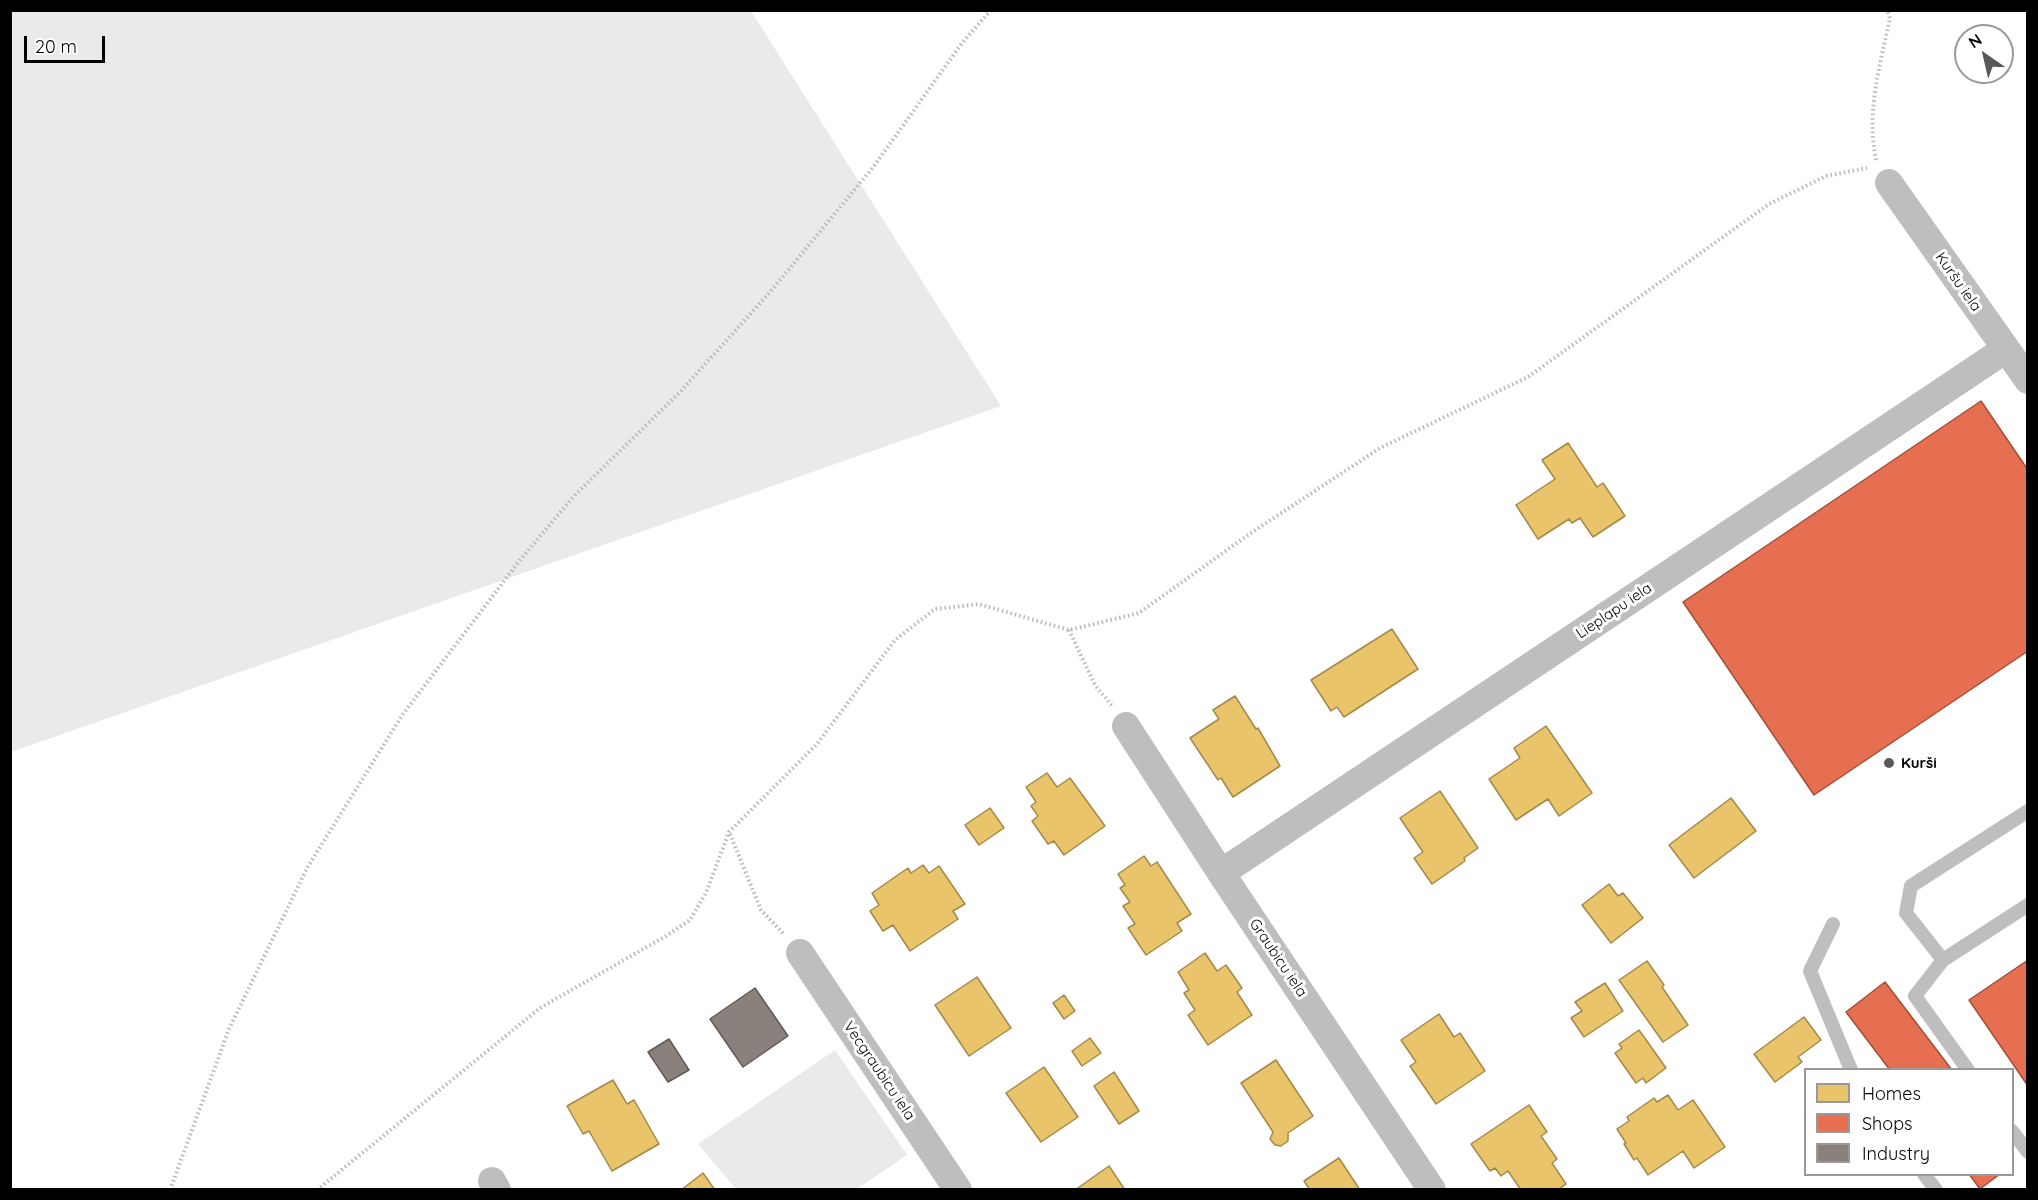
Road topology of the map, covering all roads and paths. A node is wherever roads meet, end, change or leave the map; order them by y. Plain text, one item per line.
1 (991, 10) edge
2 (1887, 10) edge
3 (1889, 183) dead end
4 (2006, 349) junction
5 (2028, 380) edge
6 (1069, 630) junction
7 (1126, 726) joint
8 (2028, 811) edge
9 (729, 832) junction
10 (1221, 873) junction
11 (2028, 905) edge
12 (1833, 924) dead end
13 (800, 952) joint
14 (1943, 960) junction
15 (1850, 1068) edge
16 (1967, 1068) edge
17 (2014, 1132) edge
18 (2028, 1152) edge
19 (1926, 1176) edge
20 (170, 1190) edge
21 (317, 1190) edge
22 (958, 1190) edge
23 (1432, 1190) edge
24 (1936, 1190) edge

1 - 20 path
2 - 6 path
3 - 4 street, Kuršu iela
4 - 5 street, Kuršu iela
4 - 10 street, Lieplapu iela
6 - 7 path
6 - 9 path
7 - 10 street, Graubicu iela
8 - 14 lane
9 - 13 path
9 - 21 path
10 - 23 street, Graubicu iela
11 - 14 lane
12 - 15 lane
13 - 22 street, Vecgraubicu iela
14 - 16 lane
17 - 18 lane
19 - 24 lane

